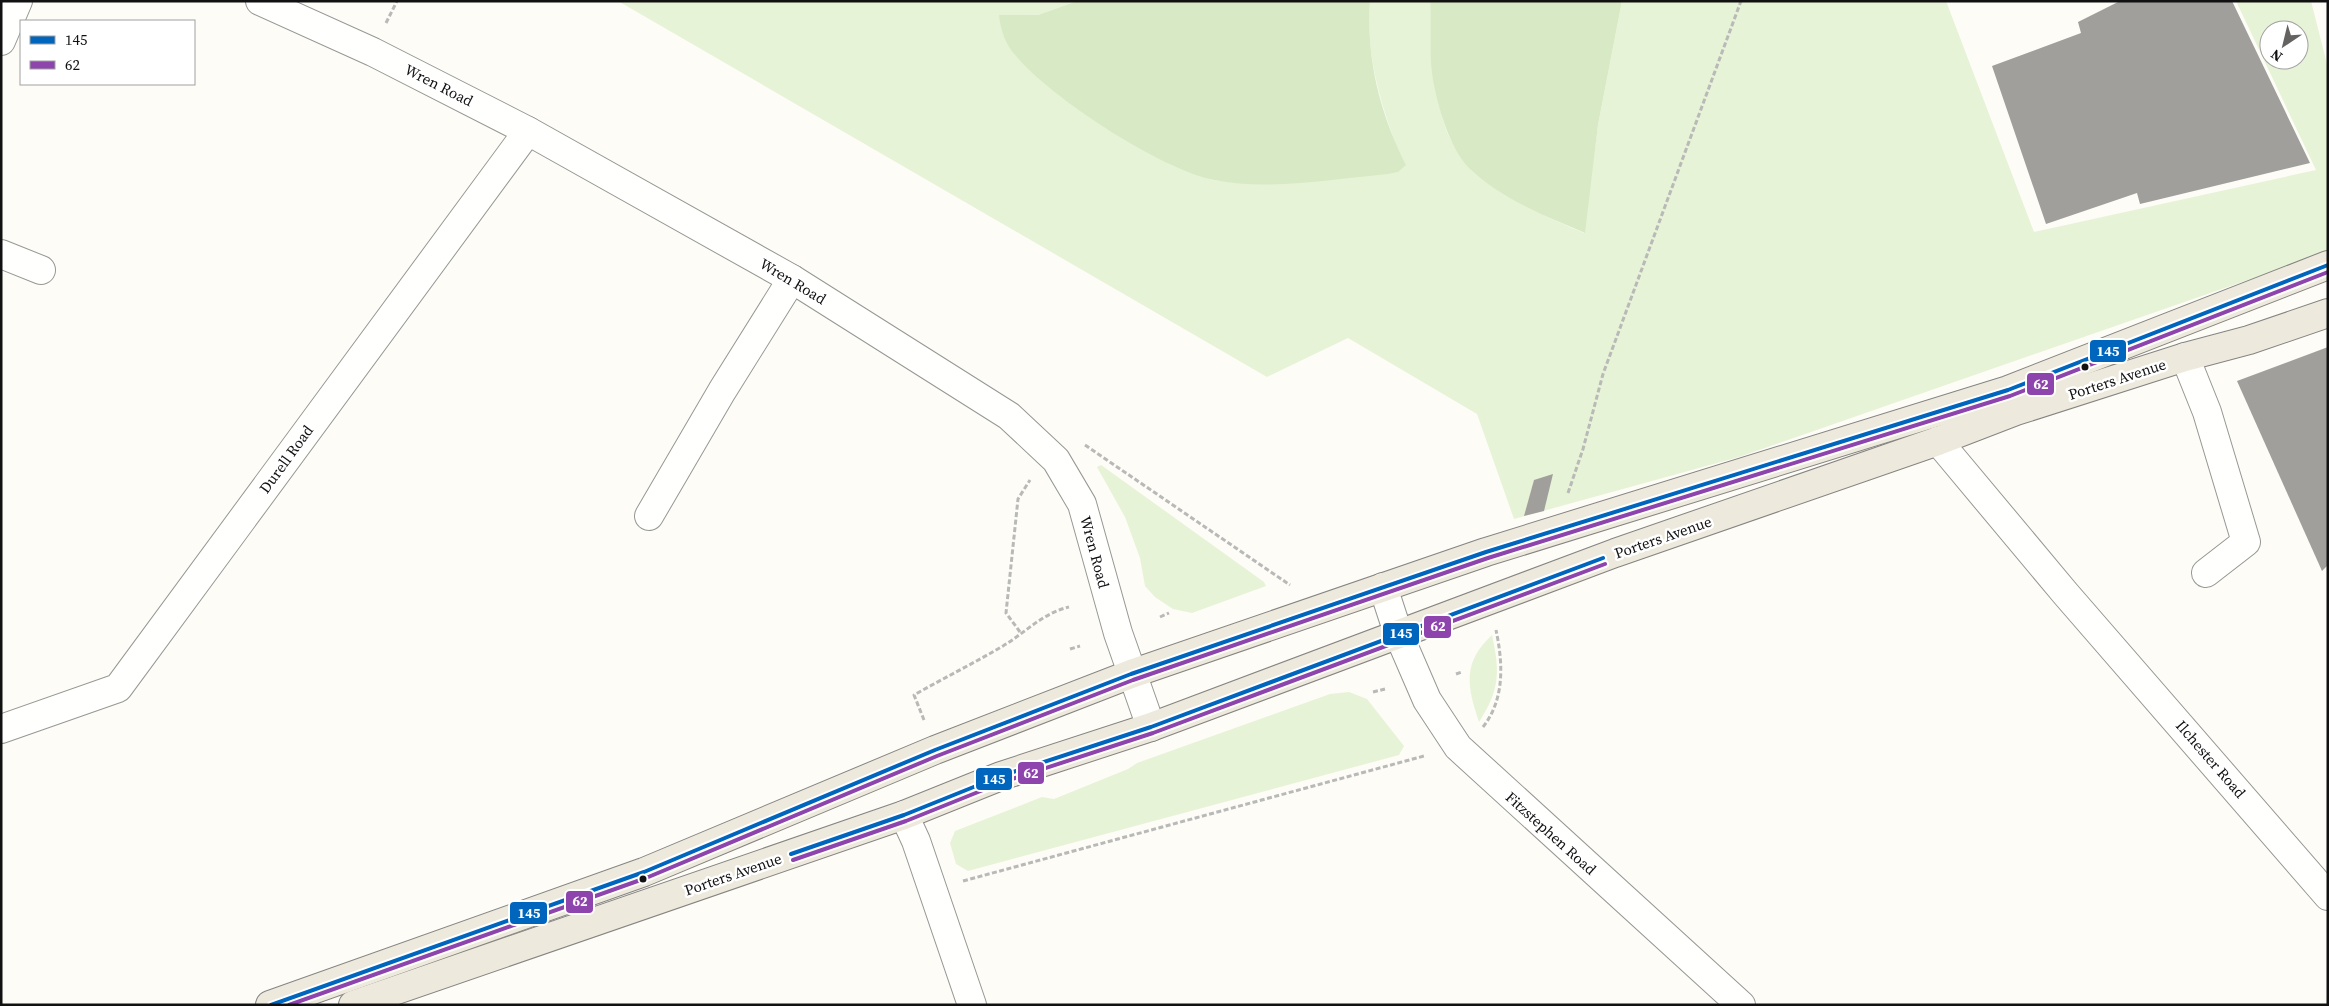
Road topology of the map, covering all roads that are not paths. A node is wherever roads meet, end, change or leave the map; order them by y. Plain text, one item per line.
1 (18, 1) edge
2 (260, 1) edge
3 (1, 41) edge
4 (528, 131) junction
5 (1, 254) edge
6 (2328, 265) edge
7 (41, 270) dead end
8 (792, 279) junction
9 (2328, 313) edge
10 (2184, 357) junction
11 (1938, 441) junction
12 (650, 516) dead end
13 (2206, 573) dead end
14 (1383, 587) junction
15 (1398, 633) junction
16 (1132, 674) junction
17 (1151, 727) junction
18 (1, 729) edge
19 (904, 815) junction
20 (2325, 886) edge
21 (270, 1005) edge
22 (353, 1005) edge
23 (972, 1005) edge
24 (1741, 1005) edge

1 - 3 street
2 - 4 street, Wren Road
4 - 8 street, Wren Road
4 - 18 street, Durell Road
5 - 7 street
6 - 14 main road, Porters Avenue
8 - 12 street
8 - 16 street, Wren Road
9 - 10 main road, Porters Avenue
10 - 11 main road, Porters Avenue
10 - 13 street
11 - 15 main road, Porters Avenue
11 - 20 street, Ilchester Road
14 - 15 street
14 - 16 main road, Porters Avenue
15 - 17 main road, Porters Avenue
15 - 24 street, Fitzstephen Road
16 - 17 street, Wren Road
16 - 21 main road, Porters Avenue
17 - 19 main road, Porters Avenue
19 - 22 main road, Porters Avenue
19 - 23 street

